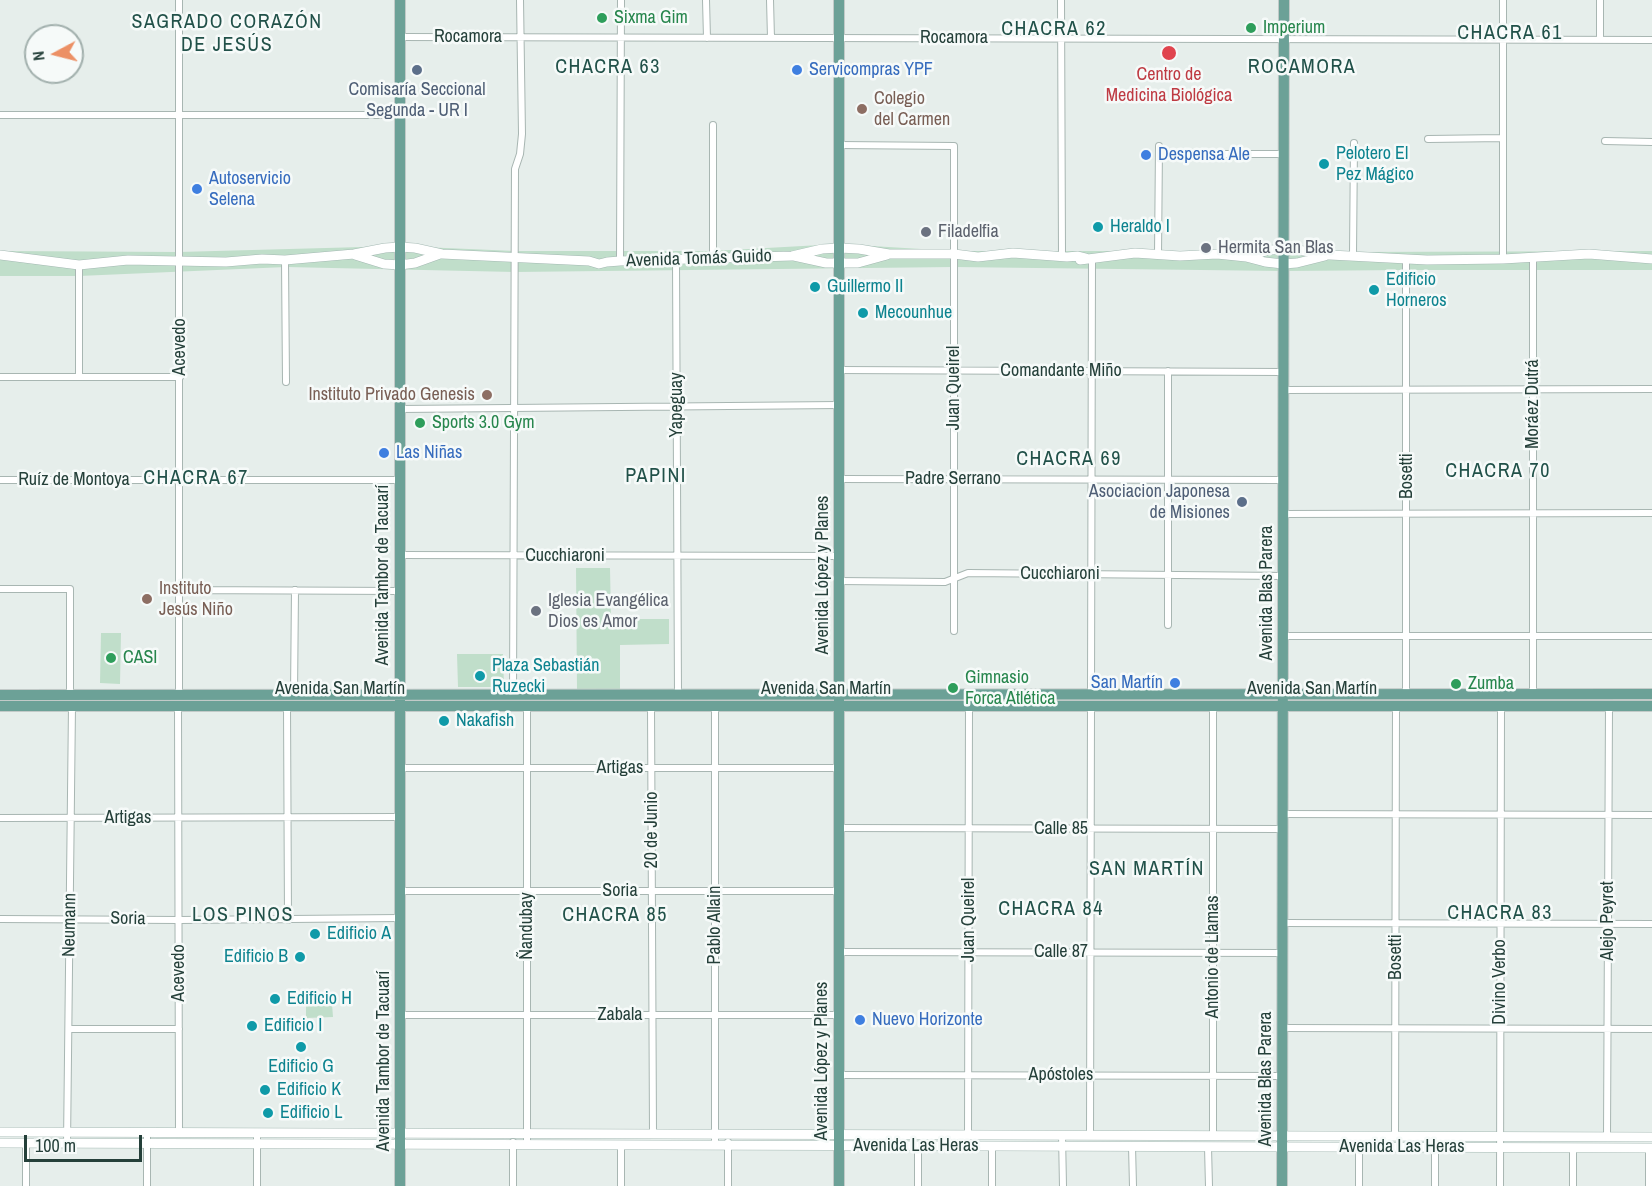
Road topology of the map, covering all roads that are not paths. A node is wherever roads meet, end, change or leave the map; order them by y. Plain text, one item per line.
1 (178, 0) edge
2 (400, 0) edge
3 (520, 0) edge
4 (621, 0) edge
5 (706, 0) edge
6 (770, 0) edge
7 (839, 0) edge
8 (1061, 0) edge
9 (1284, 0) edge
10 (1503, 0) edge
11 (1600, 0) edge
12 (400, 37) junction
13 (521, 38) junction
14 (621, 38) junction
15 (707, 38) junction
16 (771, 38) junction
17 (839, 38) junction
18 (1061, 38) junction
19 (1284, 39) junction
20 (1503, 39) junction
21 (1600, 40) junction
22 (1652, 40) edge
23 (400, 114) junction
24 (178, 115) junction
25 (0, 116) edge
26 (713, 125) dead end
27 (1503, 138) junction
28 (1428, 139) dead end
29 (1605, 141) dead end
30 (1652, 142) edge
31 (1354, 143) dead end
32 (839, 145) junction
33 (1159, 146) dead end
34 (1190, 154) dead end
35 (1284, 154) junction
36 (400, 247) junction
37 (839, 248) junction
38 (1284, 249) junction
39 (442, 254) junction
40 (889, 254) junction
41 (954, 254) junction
42 (0, 255) edge
43 (354, 255) junction
44 (1158, 255) junction
45 (1330, 255) junction
46 (1353, 255) junction
47 (792, 256) junction
48 (515, 257) junction
49 (1065, 257) junction
50 (1246, 257) junction
51 (1533, 257) junction
52 (23, 258) junction
53 (712, 258) junction
54 (1089, 258) junction
55 (1406, 259) junction
56 (1503, 259) junction
57 (1652, 259) edge
58 (179, 260) junction
59 (285, 260) junction
60 (676, 260) junction
61 (620, 261) junction
62 (0, 262) edge
63 (839, 263) junction
64 (1283, 264) junction
65 (79, 265) junction
66 (400, 265) junction
67 (839, 370) junction
68 (954, 371) junction
69 (1092, 371) junction
70 (1168, 371) junction
71 (1283, 372) junction
72 (180, 376) junction
73 (0, 377) edge
74 (79, 377) junction
75 (286, 382) dead end
76 (1406, 389) junction
77 (1533, 389) junction
78 (1652, 389) edge
79 (1283, 390) junction
80 (839, 405) junction
81 (677, 406) junction
82 (515, 408) junction
83 (400, 409) junction
84 (839, 478) junction
85 (954, 479) junction
86 (1092, 479) junction
87 (1168, 479) junction
88 (0, 480) edge
89 (180, 480) junction
90 (400, 480) junction
91 (1283, 480) junction
92 (1533, 513) junction
93 (1652, 513) edge
94 (1283, 514) junction
95 (1407, 514) junction
96 (400, 555) junction
97 (515, 555) junction
98 (678, 556) junction
99 (839, 556) junction
100 (1092, 574) junction
101 (1168, 574) junction
102 (1283, 576) junction
103 (954, 578) junction
104 (839, 581) junction
105 (0, 590) edge
106 (180, 590) junction
107 (295, 590) junction
108 (400, 591) junction
109 (1168, 626) dead end
110 (954, 631) dead end
111 (1283, 636) junction
112 (1406, 636) junction
113 (1533, 636) junction
114 (1652, 636) edge
115 (678, 694) junction
116 (1406, 694) junction
117 (1533, 694) junction
118 (1652, 694) edge
119 (0, 695) edge
120 (70, 695) junction
121 (294, 695) junction
122 (513, 695) junction
123 (179, 700) junction
124 (399, 700) junction
125 (839, 700) junction
126 (1091, 700) junction
127 (1283, 700) junction
128 (969, 705) junction
129 (0, 706) edge
130 (72, 706) junction
131 (287, 706) junction
132 (526, 706) junction
133 (651, 706) junction
134 (715, 706) junction
135 (1214, 706) junction
136 (1396, 706) junction
137 (1501, 706) junction
138 (1609, 706) junction
139 (1652, 706) edge
140 (400, 768) junction
141 (527, 768) junction
142 (652, 768) junction
143 (715, 768) junction
144 (839, 768) junction
145 (1283, 814) junction
146 (1396, 814) junction
147 (1501, 814) junction
148 (1608, 815) junction
149 (1652, 815) edge
150 (288, 817) junction
151 (400, 817) junction
152 (0, 818) edge
153 (71, 818) junction
154 (179, 818) junction
155 (839, 828) junction
156 (969, 828) junction
157 (1091, 829) junction
158 (1213, 830) junction
159 (1283, 830) junction
160 (400, 891) junction
161 (652, 891) junction
162 (715, 891) junction
163 (839, 891) junction
164 (526, 892) junction
165 (0, 918) edge
166 (400, 918) junction
167 (70, 919) junction
168 (179, 920) junction
169 (288, 920) junction
170 (1283, 923) junction
171 (1396, 923) junction
172 (1501, 924) junction
173 (1608, 924) junction
174 (1652, 924) edge
175 (839, 952) junction
176 (969, 952) junction
177 (1091, 952) junction
178 (1213, 953) junction
179 (1283, 953) junction
180 (400, 1015) junction
181 (653, 1015) junction
182 (715, 1015) junction
183 (839, 1015) junction
184 (527, 1016) junction
185 (1283, 1028) junction
186 (1395, 1028) junction
187 (69, 1029) junction
188 (179, 1029) junction
189 (1500, 1029) junction
190 (1607, 1029) junction
191 (1652, 1029) edge
192 (839, 1075) junction
193 (969, 1075) junction
194 (1090, 1075) junction
195 (1213, 1076) junction
196 (1282, 1076) junction
197 (0, 1132) edge
198 (67, 1132) junction
199 (147, 1132) junction
200 (179, 1132) junction
201 (256, 1132) junction
202 (513, 1133) junction
203 (527, 1134) junction
204 (653, 1134) junction
205 (715, 1134) junction
206 (728, 1134) junction
207 (968, 1134) junction
208 (1062, 1135) junction
209 (1090, 1135) junction
210 (1213, 1136) junction
211 (1395, 1136) junction
212 (1500, 1136) junction
213 (1607, 1137) junction
214 (1652, 1137) edge
215 (400, 1138) junction
216 (839, 1140) junction
217 (1282, 1141) junction
218 (0, 1143) edge
219 (26, 1143) junction
220 (67, 1144) junction
221 (147, 1144) junction
222 (257, 1144) junction
223 (513, 1144) junction
224 (527, 1145) junction
225 (621, 1145) junction
226 (715, 1145) junction
227 (728, 1145) junction
228 (918, 1146) junction
229 (992, 1146) junction
230 (1063, 1146) junction
231 (1132, 1146) junction
232 (1209, 1147) junction
233 (1359, 1147) junction
234 (1435, 1147) junction
235 (1500, 1148) junction
236 (1573, 1148) junction
237 (1651, 1148) edge
238 (26, 1186) edge
239 (147, 1186) edge
240 (257, 1186) edge
241 (400, 1186) edge
242 (513, 1186) edge
243 (621, 1186) edge
244 (728, 1186) edge
245 (839, 1186) edge
246 (918, 1186) edge
247 (992, 1186) edge
248 (1063, 1186) edge
249 (1133, 1186) edge
250 (1209, 1186) edge
251 (1282, 1186) edge
252 (1359, 1186) edge
253 (1436, 1186) edge
254 (1500, 1186) edge
255 (1573, 1186) edge
256 (1650, 1186) edge

1 - 24 street, Acevedo
2 - 12 main road, Avenida Tambor de Tacuarí
3 - 13 street
4 - 14 street
5 - 15 street
6 - 16 street
7 - 17 main road, Avenida López y Planes
8 - 18 street
9 - 19 main road, Avenida Blas Parera
10 - 20 street
11 - 21 street
12 - 13 street, Rocamora
12 - 23 main road, Avenida Tambor de Tacuarí
13 - 14 street, Rocamora
13 - 48 street
14 - 15 street, Rocamora
14 - 61 street
15 - 16 street, Rocamora
16 - 17 street, Rocamora
17 - 18 street, Rocamora
17 - 32 main road, Avenida López y Planes
18 - 19 street, Rocamora
18 - 49 street
19 - 20 street, Rocamora
19 - 35 main road, Avenida Blas Parera
20 - 21 street, Rocamora
20 - 27 street
21 - 22 street, Rocamora
23 - 24 street
23 - 36 main road, Avenida Tambor de Tacuarí
24 - 25 street
24 - 58 street, Acevedo
26 - 53 street
27 - 28 street
27 - 56 street
29 - 30 street
31 - 46 street
32 - 37 main road, Avenida López y Planes
32 - 41 street, Juan Queirel
33 - 44 street
34 - 35 street
35 - 38 main road, Avenida Blas Parera
36 - 39 main road, Avenida Tomás Guido
36 - 43 main road, Avenida Tomás Guido
36 - 66 main road, Avenida Tambor de Tacuarí
37 - 40 main road, Avenida Tomás Guido
37 - 47 main road, Avenida Tomás Guido
37 - 63 main road, Avenida López y Planes
38 - 45 main road, Avenida Tomás Guido
38 - 50 main road, Avenida Tomás Guido
38 - 64 main road, Avenida Blas Parera
39 - 48 main road, Avenida Tomás Guido
39 - 66 main road, Avenida Tomás Guido
40 - 41 main road, Avenida Tomás Guido
40 - 63 main road, Avenida Tomás Guido
41 - 49 main road, Avenida Tomás Guido
41 - 68 street, Juan Queirel
42 - 52 main road, Avenida Tomás Guido
43 - 59 main road, Avenida Tomás Guido
43 - 66 main road, Avenida Tomás Guido
44 - 50 main road, Avenida Tomás Guido
44 - 54 main road, Avenida Tomás Guido
45 - 46 main road, Avenida Tomás Guido
45 - 64 main road, Avenida Tomás Guido
46 - 55 main road, Avenida Tomás Guido
47 - 53 main road, Avenida Tomás Guido
47 - 63 main road, Avenida Tomás Guido
48 - 61 main road, Avenida Tomás Guido
48 - 82 street
49 - 54 main road, Avenida Tomás Guido
50 - 64 main road, Avenida Tomás Guido
51 - 56 main road, Avenida Tomás Guido
51 - 57 main road, Avenida Tomás Guido
51 - 77 street, Moráez Dutrá
52 - 62 main road, Avenida Tomás Guido
52 - 65 main road, Avenida Tomás Guido
53 - 60 main road, Avenida Tomás Guido
54 - 69 street
55 - 56 main road, Avenida Tomás Guido
55 - 76 street, Bosetti
58 - 59 main road, Avenida Tomás Guido
58 - 65 main road, Avenida Tomás Guido
58 - 72 street, Acevedo
59 - 75 street
60 - 61 main road, Avenida Tomás Guido
60 - 81 street, Yapeguay
63 - 67 main road, Avenida López y Planes
64 - 71 main road, Avenida Blas Parera
65 - 74 street
66 - 83 main road, Avenida Tambor de Tacuarí
67 - 68 street, Comandante Miño
67 - 80 main road, Avenida López y Planes
68 - 69 street, Comandante Miño
68 - 85 street, Juan Queirel
69 - 70 street, Comandante Miño
69 - 86 street
70 - 71 street, Comandante Miño
70 - 87 street
71 - 79 main road, Avenida Blas Parera
72 - 74 street
72 - 89 street, Acevedo
73 - 74 street
76 - 77 street
76 - 79 street
76 - 95 street, Bosetti
77 - 78 street
77 - 92 street, Moráez Dutrá
79 - 91 main road, Avenida Blas Parera
80 - 81 street
80 - 84 main road, Avenida López y Planes
81 - 82 street
81 - 98 street, Yapeguay
82 - 83 street
82 - 97 street
83 - 90 main road, Avenida Tambor de Tacuarí
84 - 85 street, Padre Serrano
84 - 99 main road, Avenida López y Planes
85 - 86 street, Padre Serrano
85 - 103 street, Juan Queirel
86 - 87 street, Padre Serrano
86 - 100 street
87 - 91 street, Padre Serrano
87 - 101 street
88 - 89 street, Ruíz de Montoya
89 - 90 street, Ruíz de Montoya
89 - 106 street, Acevedo
90 - 96 main road, Avenida Tambor de Tacuarí
91 - 94 main road, Avenida Blas Parera
92 - 93 street
92 - 95 street
92 - 113 street, Moráez Dutrá
94 - 95 street
94 - 102 main road, Avenida Blas Parera
95 - 112 street, Bosetti
96 - 97 street, Cucchiaroni
96 - 108 main road, Avenida Tambor de Tacuarí
97 - 98 street, Cucchiaroni
97 - 122 street
98 - 99 street, Cucchiaroni
98 - 115 street, Yapeguay
99 - 104 main road, Avenida López y Planes
100 - 101 street, Cucchiaroni
100 - 103 street, Cucchiaroni
100 - 126 street
101 - 102 street, Cucchiaroni
101 - 109 street
102 - 111 main road, Avenida Blas Parera
103 - 104 street, Cucchiaroni
103 - 110 street, Juan Queirel
104 - 125 main road, Avenida López y Planes
105 - 120 street
106 - 107 street
106 - 123 street, Acevedo
107 - 108 street
107 - 121 street
108 - 124 main road, Avenida Tambor de Tacuarí
111 - 112 street
111 - 127 main road, Avenida Blas Parera
112 - 113 street
112 - 116 street, Bosetti
113 - 114 street
113 - 117 street, Moráez Dutrá
115 - 122 main road, Avenida San Martín
115 - 125 main road, Avenida San Martín
116 - 117 main road, Avenida San Martín
116 - 127 main road, Avenida San Martín
117 - 118 main road, Avenida San Martín
119 - 120 main road, Avenida San Martín
120 - 123 main road, Avenida San Martín
121 - 123 main road, Avenida San Martín
121 - 124 main road, Avenida San Martín
122 - 124 main road, Avenida San Martín
123 - 130 main road, Avenida San Martín
123 - 131 main road, Avenida San Martín
123 - 154 street, Acevedo
124 - 131 main road, Avenida San Martín
124 - 132 main road, Avenida San Martín
124 - 140 main road, Avenida Tambor de Tacuarí
125 - 126 main road, Avenida San Martín
125 - 128 main road, Avenida San Martín
125 - 134 main road, Avenida San Martín
125 - 144 main road, Avenida López y Planes
126 - 127 main road, Avenida San Martín
126 - 128 main road, Avenida San Martín
126 - 135 main road, Avenida San Martín
126 - 157 street
127 - 135 main road, Avenida San Martín
127 - 136 main road, Avenida San Martín
127 - 145 main road, Avenida Blas Parera
128 - 156 street, Juan Queirel
129 - 130 main road, Avenida San Martín
130 - 153 street, Neumann
131 - 150 street
132 - 133 main road, Avenida San Martín
132 - 141 street, Ñandubay
133 - 134 main road, Avenida San Martín
133 - 142 street, 20 de Junio
134 - 143 street, Pablo Allain
135 - 158 street, Antonio de Llamas
136 - 137 main road, Avenida San Martín
136 - 146 street, Bosetti
137 - 138 main road, Avenida San Martín
137 - 147 street, Divino Verbo
138 - 139 main road, Avenida San Martín
138 - 148 street, Alejo Peyret
140 - 141 street, Artigas
140 - 151 main road, Avenida Tambor de Tacuarí
141 - 142 street, Artigas
141 - 164 street, Ñandubay
142 - 143 street, Artigas
142 - 161 street, 20 de Junio
143 - 144 street, Artigas
143 - 162 street, Pablo Allain
144 - 155 main road, Avenida López y Planes
145 - 146 street
145 - 159 main road, Avenida Blas Parera
146 - 147 street
146 - 171 street, Bosetti
147 - 148 street
147 - 172 street, Divino Verbo
148 - 149 street
148 - 173 street, Alejo Peyret
150 - 151 street, Artigas
150 - 154 street, Artigas
150 - 169 street
151 - 160 main road, Avenida Tambor de Tacuarí
152 - 153 street, Artigas
153 - 154 street, Artigas
153 - 167 street, Neumann
154 - 168 street, Acevedo
155 - 156 street, Calle 85
155 - 163 main road, Avenida López y Planes
156 - 157 street, Calle 85
156 - 176 street, Juan Queirel
157 - 158 street, Calle 85
157 - 177 street
158 - 159 street, Calle 85
158 - 178 street, Antonio de Llamas
159 - 170 main road, Avenida Blas Parera
160 - 164 street, Soria
160 - 166 main road, Avenida Tambor de Tacuarí
161 - 162 street, Soria
161 - 164 street, Soria
161 - 181 street, 20 de Junio
162 - 163 street, Soria
162 - 182 street, Pablo Allain
163 - 175 main road, Avenida López y Planes
164 - 184 street, Ñandubay
165 - 167 street, Soria
166 - 169 street, Soria
166 - 180 main road, Avenida Tambor de Tacuarí
167 - 168 street, Soria
167 - 187 street, Neumann
168 - 169 street, Soria
168 - 188 street, Acevedo
170 - 171 street
170 - 179 main road, Avenida Blas Parera
171 - 172 street
171 - 186 street, Bosetti
172 - 173 street
172 - 189 street, Divino Verbo
173 - 174 street
173 - 190 street, Alejo Peyret
175 - 176 street, Calle 87
175 - 183 main road, Avenida López y Planes
176 - 177 street, Calle 87
176 - 193 street, Juan Queirel
177 - 178 street, Calle 87
177 - 194 street
178 - 179 street, Calle 87
178 - 195 street, Antonio de Llamas
179 - 185 main road, Avenida Blas Parera
180 - 184 street, Zabala
180 - 215 main road, Avenida Tambor de Tacuarí
181 - 182 street, Zabala
181 - 184 street, Zabala
181 - 204 street, 20 de Junio
182 - 183 street, Zabala
182 - 205 street, Pablo Allain
183 - 192 main road, Avenida López y Planes
184 - 203 street, Ñandubay
185 - 186 street
185 - 196 main road, Avenida Blas Parera
186 - 189 street
186 - 211 street, Bosetti
187 - 188 street
187 - 198 street, Neumann
188 - 200 street, Acevedo
189 - 190 street
189 - 212 street, Divino Verbo
190 - 191 street
190 - 213 street, Alejo Peyret
192 - 193 street, Apóstoles
192 - 216 main road, Avenida López y Planes
193 - 194 street, Apóstoles
193 - 207 street, Juan Queirel
194 - 195 street, Apóstoles
194 - 209 street
195 - 196 street, Apóstoles
195 - 210 street, Antonio de Llamas
196 - 217 main road, Avenida Blas Parera
197 - 198 main road, Avenida Las Heras
198 - 199 main road, Avenida Las Heras
198 - 220 street, Neumann
199 - 200 main road, Avenida Las Heras
199 - 221 street
200 - 201 main road, Avenida Las Heras
201 - 215 main road, Avenida Las Heras
201 - 222 street
202 - 203 main road, Avenida Las Heras
202 - 215 main road, Avenida Las Heras
202 - 223 street
203 - 204 main road, Avenida Las Heras
203 - 224 street, Ñandubay
204 - 205 main road, Avenida Las Heras
205 - 206 main road, Avenida Las Heras
205 - 226 street, Pablo Allain
206 - 216 main road, Avenida Las Heras
206 - 227 street
207 - 208 main road, Avenida Las Heras
207 - 216 main road, Avenida Las Heras
208 - 209 main road, Avenida Las Heras
208 - 230 street
209 - 210 main road, Avenida Las Heras
210 - 217 main road, Avenida Las Heras
211 - 212 main road, Avenida Las Heras
211 - 217 main road, Avenida Las Heras
212 - 213 main road, Avenida Las Heras
212 - 235 street, Divino Verbo
213 - 214 main road, Avenida Las Heras
215 - 222 main road, Avenida Las Heras
215 - 223 main road, Avenida Las Heras
215 - 241 main road, Avenida Tambor de Tacuarí
216 - 227 main road, Avenida Las Heras
216 - 228 main road, Avenida Las Heras
216 - 245 main road, Avenida López y Planes
217 - 232 main road, Avenida Las Heras
217 - 233 main road, Avenida Las Heras
217 - 251 main road, Avenida Blas Parera
218 - 219 main road, Avenida Las Heras
219 - 220 main road, Avenida Las Heras
219 - 238 street
220 - 221 main road, Avenida Las Heras
221 - 222 main road, Avenida Las Heras
221 - 239 street
222 - 240 street
223 - 224 main road, Avenida Las Heras
223 - 242 street
224 - 225 main road, Avenida Las Heras
225 - 226 main road, Avenida Las Heras
225 - 243 street
226 - 227 main road, Avenida Las Heras
227 - 244 street
228 - 229 main road, Avenida Las Heras
228 - 246 street
229 - 230 main road, Avenida Las Heras
229 - 247 street
230 - 231 main road, Avenida Las Heras
230 - 248 street
231 - 232 main road, Avenida Las Heras
231 - 249 street
232 - 250 street
233 - 234 main road, Avenida Las Heras
233 - 252 street
234 - 235 main road, Avenida Las Heras
234 - 253 street
235 - 236 main road, Avenida Las Heras
235 - 254 street, Divino Verbo
236 - 237 main road, Avenida Las Heras
236 - 255 street
237 - 256 street

